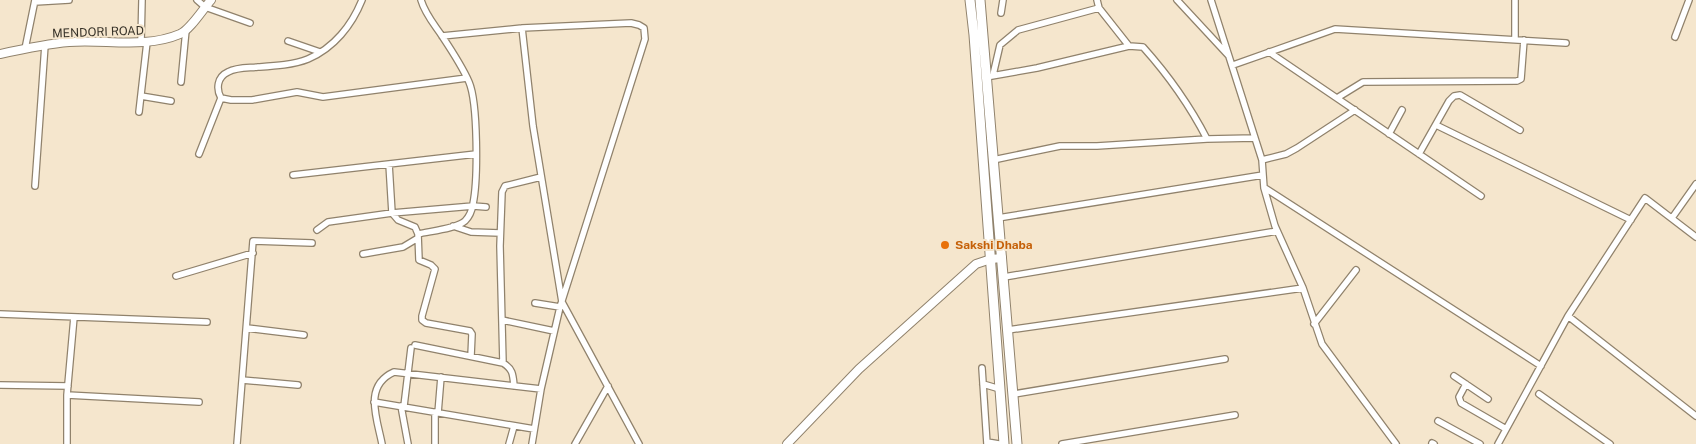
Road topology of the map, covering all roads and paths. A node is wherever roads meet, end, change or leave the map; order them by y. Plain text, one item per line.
1 (69, 0) edge
2 (142, 0) edge
3 (196, 0) edge
4 (210, 0) edge
5 (362, 0) edge
6 (421, 0) edge
7 (970, 0) edge
8 (980, 0) edge
9 (1003, 0) edge
10 (1096, 0) edge
11 (1177, 0) edge
12 (1211, 0) edge
13 (1514, 0) edge
14 (1688, 0) edge
15 (35, 1) edge
16 (1696, 3) edge
17 (205, 7) junction
18 (1100, 8) junction
19 (1001, 13) dead end
20 (250, 23) dead end
21 (522, 28) junction
22 (186, 30) junction
23 (442, 36) junction
24 (1675, 37) dead end
25 (1515, 39) junction
26 (1524, 40) junction
27 (288, 41) dead end
28 (144, 42) junction
29 (1566, 43) dead end
30 (45, 45) junction
31 (1129, 46) junction
32 (25, 49) junction
33 (320, 52) junction
34 (1269, 52) junction
35 (0, 54) edge
36 (1230, 57) junction
37 (1233, 65) junction
38 (990, 76) junction
39 (467, 78) junction
40 (180, 82) dead end
41 (141, 96) junction
42 (221, 98) junction
43 (1337, 98) junction
44 (171, 101) dead end
45 (1355, 110) junction
46 (1402, 110) dead end
47 (138, 112) dead end
48 (1436, 125) junction
49 (1520, 130) dead end
50 (1389, 134) junction
51 (1255, 138) junction
52 (1207, 139) junction
53 (199, 154) dead end
54 (476, 154) junction
55 (1419, 154) junction
56 (993, 160) junction
57 (1262, 160) junction
58 (389, 164) junction
59 (1263, 175) junction
60 (293, 176) dead end
61 (541, 177) junction
62 (1696, 184) edge
63 (35, 186) dead end
64 (1264, 188) junction
65 (1482, 196) dead end
66 (473, 206) junction
67 (486, 207) dead end
68 (392, 213) junction
69 (998, 218) junction
70 (1672, 218) junction
71 (1631, 220) junction
72 (453, 226) junction
73 (316, 230) dead end
74 (1277, 231) junction
75 (500, 234) junction
76 (418, 236) junction
77 (1696, 237) edge
78 (312, 243) dead end
79 (253, 253) junction
80 (363, 254) dead end
81 (1002, 258) junction
82 (991, 259) junction
83 (1356, 270) dead end
84 (176, 276) dead end
85 (1004, 278) junction
86 (1303, 288) junction
87 (535, 303) dead end
88 (561, 304) junction
89 (0, 314) edge
90 (1568, 316) junction
91 (74, 317) junction
92 (502, 320) junction
93 (207, 322) dead end
94 (1314, 324) junction
95 (247, 328) junction
96 (1008, 330) junction
97 (554, 331) junction
98 (304, 334) dead end
99 (471, 356) junction
100 (1225, 359) dead end
101 (503, 363) junction
102 (1540, 366) junction
103 (982, 368) dead end
104 (407, 372) junction
105 (1454, 376) dead end
106 (441, 377) junction
107 (242, 380) junction
108 (983, 384) junction
109 (1466, 384) junction
110 (0, 385) edge
111 (298, 385) dead end
112 (68, 386) junction
113 (514, 386) junction
114 (608, 386) junction
115 (541, 389) junction
116 (1000, 389) junction
117 (67, 394) junction
118 (1014, 394) junction
119 (1539, 394) dead end
120 (1488, 399) dead end
121 (199, 402) dead end
122 (374, 402) junction
123 (402, 406) junction
124 (436, 412) junction
125 (1236, 415) dead end
126 (1696, 416) edge
127 (1438, 421) dead end
128 (514, 426) junction
129 (534, 429) junction
130 (1506, 429) junction
131 (1016, 430) junction
132 (1003, 431) junction
133 (1499, 441) edge
134 (987, 443) edge
135 (67, 444) edge
136 (237, 444) edge
137 (382, 444) edge
138 (408, 444) edge
139 (435, 444) edge
140 (509, 444) edge
141 (532, 444) edge
142 (575, 444) edge
143 (639, 444) edge
144 (787, 444) edge
145 (998, 444) edge
146 (1004, 444) edge
147 (1017, 444) edge
148 (1062, 444) edge
149 (1396, 444) edge
150 (1480, 444) edge
151 (1506, 444) edge
152 (1610, 444) edge

1 - 15 street
2 - 28 street
3 - 17 street
4 - 17 street
5 - 33 street
6 - 23 street
7 - 82 main road
8 - 38 main road
9 - 19 street
10 - 18 street
11 - 36 street
12 - 36 street
13 - 25 street
14 - 16 street
14 - 24 street
15 - 32 street
17 - 20 street
17 - 22 street
18 - 31 street
18 - 38 street
21 - 23 street
21 - 61 street
21 - 88 street
22 - 28 street, MENDORI ROAD
22 - 40 street
23 - 39 street
25 - 26 street
25 - 34 street
26 - 29 street
26 - 43 street
27 - 33 street
28 - 30 street, MENDORI ROAD
28 - 41 street
30 - 32 street, MENDORI ROAD
30 - 63 street
31 - 38 street
31 - 52 street
32 - 35 street, MENDORI ROAD
33 - 42 street
34 - 37 street
34 - 43 street
36 - 37 street
37 - 51 street
38 - 56 main road
39 - 42 street
39 - 54 street
41 - 44 street
41 - 47 street
42 - 53 street
43 - 45 street
45 - 50 street
45 - 57 street
46 - 50 street
48 - 49 street
48 - 55 street
48 - 71 street
50 - 55 street
51 - 52 street
51 - 57 street
52 - 56 street
54 - 58 street
54 - 66 street
55 - 65 street
56 - 69 main road
57 - 59 street
58 - 60 street
58 - 68 street
59 - 64 street
59 - 69 street
61 - 75 street
61 - 88 street
62 - 70 street
64 - 74 street
64 - 102 street
66 - 67 street
66 - 68 street
66 - 72 street
68 - 73 street
68 - 76 street
69 - 81 main road
70 - 71 street
70 - 77 street
71 - 90 street
72 - 75 street
72 - 76 street
74 - 85 street
74 - 86 street
75 - 92 street
76 - 80 street
76 - 99 street
78 - 79 street
79 - 84 street
79 - 95 street
81 - 82 street
81 - 85 main road
82 - 116 main road
82 - 144 street
83 - 94 street
85 - 96 main road
86 - 94 street
86 - 96 street
87 - 88 street
88 - 97 street
88 - 114 street
89 - 91 street
90 - 102 street
90 - 126 street
91 - 93 street
91 - 112 street
92 - 97 street
92 - 101 street
94 - 149 street
95 - 98 street
95 - 107 street
96 - 118 main road
97 - 115 street
99 - 101 street
99 - 104 street
100 - 118 street
101 - 113 street
102 - 130 street
103 - 108 street
104 - 106 street
104 - 122 street
104 - 123 street
105 - 109 street
106 - 113 street
106 - 124 street
107 - 111 street
107 - 136 street
108 - 116 street
108 - 134 street
109 - 120 street
109 - 130 street
110 - 112 street
112 - 117 street
113 - 115 street
114 - 142 street
114 - 143 street
115 - 129 street
116 - 132 main road
117 - 121 street
117 - 135 street
118 - 131 main road
119 - 152 street
122 - 123 street
122 - 137 street
123 - 124 street
123 - 138 street
124 - 128 street
124 - 139 street
125 - 148 street
127 - 150 street
128 - 129 street
128 - 140 street
129 - 141 street
130 - 133 street
131 - 132 main road
131 - 147 main road
132 - 146 main road
133 - 151 street
134 - 145 street

